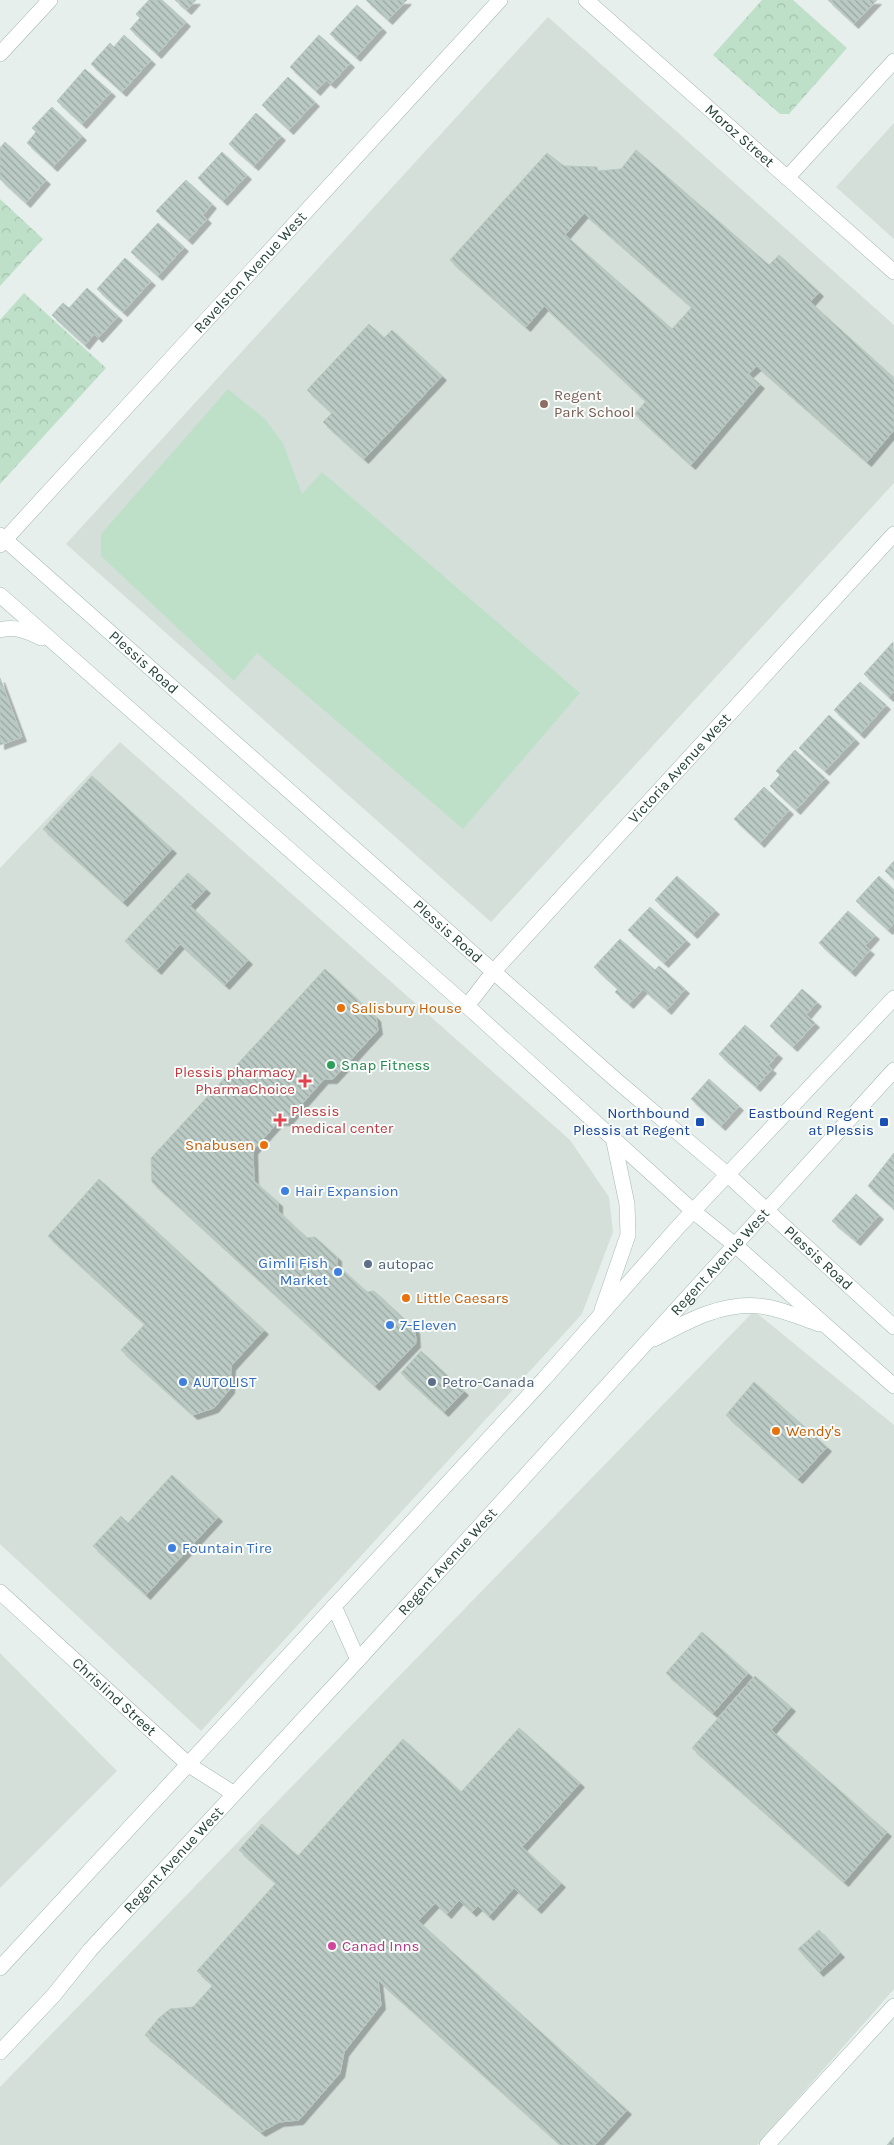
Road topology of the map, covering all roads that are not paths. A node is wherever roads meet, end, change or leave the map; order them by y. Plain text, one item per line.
1 (50, 0) edge
2 (500, 0) edge
3 (586, 0) edge
4 (0, 54) edge
5 (894, 61) edge
6 (787, 178) junction
7 (894, 272) edge
8 (894, 534) edge
9 (2, 540) edge
10 (0, 595) edge
11 (0, 630) edge
12 (54, 644) junction
13 (494, 971) junction
14 (894, 998) edge
15 (467, 1006) junction
16 (894, 1070) edge
17 (613, 1137) junction
18 (728, 1175) junction
19 (693, 1211) junction
20 (766, 1212) junction
21 (735, 1245) junction
22 (599, 1318) junction
23 (827, 1327) junction
24 (894, 1327) edge
25 (644, 1343) junction
26 (894, 1386) edge
27 (0, 1592) edge
28 (334, 1606) junction
29 (358, 1660) junction
30 (189, 1765) junction
31 (233, 1793) junction
32 (0, 1968) edge
33 (894, 2006) edge
34 (0, 2052) edge
35 (767, 2145) edge

1 - 4 main road
2 - 9 main road, Ravelston Avenue West
3 - 6 main road, Moroz Street
5 - 6 main road
6 - 7 main road, Moroz Street
8 - 13 main road, Victoria Avenue West
9 - 13 main road, Plessis Road
10 - 12 main road
11 - 12 main road
12 - 15 main road
13 - 15 main road, Victoria Avenue West
13 - 18 main road, Plessis Road
14 - 18 main road
15 - 17 main road
16 - 20 main road, Regent Avenue West
17 - 19 main road
17 - 22 main road
18 - 19 main road
18 - 20 main road, Plessis Road
19 - 21 main road
19 - 22 main road
20 - 21 main road, Regent Avenue West
20 - 24 main road, Plessis Road
21 - 23 main road
21 - 25 main road, Regent Avenue West
22 - 28 main road
23 - 25 main road
23 - 26 main road
25 - 29 main road, Regent Avenue West
27 - 30 main road, Chrislind Street
28 - 29 main road
28 - 30 main road
29 - 31 main road, Regent Avenue West
30 - 31 main road, Chrislind Street
30 - 32 main road
31 - 34 main road, Regent Avenue West
33 - 35 main road

